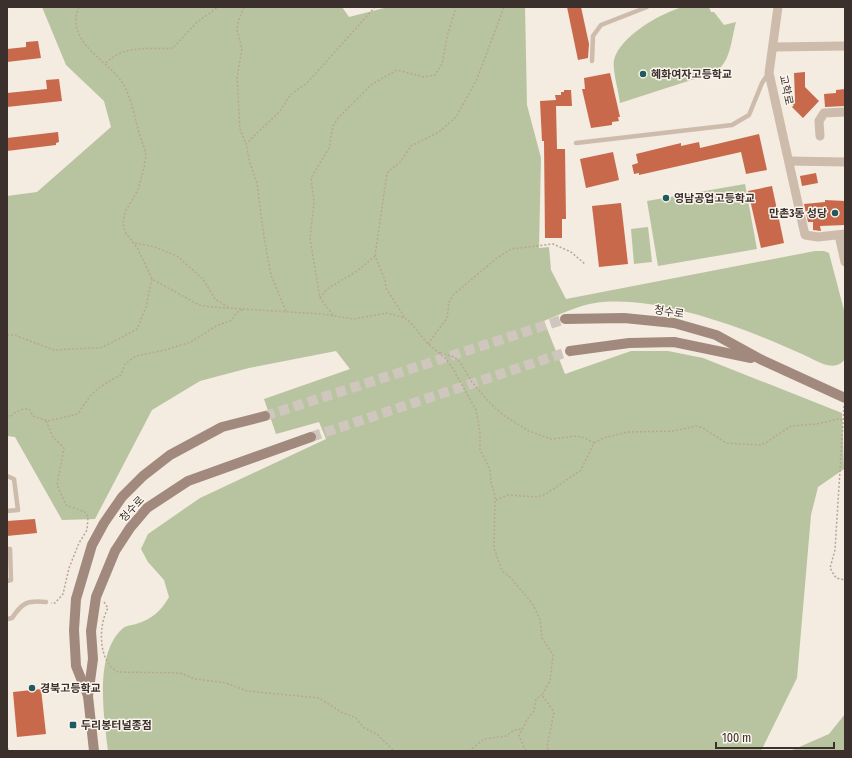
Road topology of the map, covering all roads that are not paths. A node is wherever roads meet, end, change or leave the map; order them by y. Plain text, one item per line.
1 (647, 7) edge
2 (778, 7) edge
3 (845, 46) edge
4 (774, 47) junction
5 (592, 61) dead end
6 (770, 73) junction
7 (845, 112) edge
8 (820, 136) dead end
9 (576, 143) dead end
10 (789, 161) junction
11 (845, 162) edge
12 (842, 235) edge
13 (845, 243) edge
14 (845, 262) edge
15 (565, 319) tunnel mouth
16 (570, 351) tunnel mouth
17 (762, 360) junction
18 (845, 397) edge
19 (265, 416) tunnel mouth
20 (311, 437) tunnel mouth
21 (7, 476) edge
22 (7, 511) edge
23 (7, 549) edge
24 (7, 581) edge
25 (46, 602) road end
26 (7, 619) edge
27 (88, 696) junction
28 (94, 751) edge

1 - 5 lane
2 - 4 street, 교학로
3 - 4 street
4 - 6 street, 교학로
6 - 9 lane
6 - 10 street, 교학로
7 - 8 street
10 - 11 street
10 - 12 street, 교학로
12 - 13 street
12 - 14 street
15 - 17 main road, 청수로
16 - 17 main road, 청수로
17 - 18 main road, 청수로
19 - 27 main road, 청수로
20 - 27 main road, 청수로
21 - 22 lane
23 - 24 lane
25 - 26 lane
27 - 28 main road, 청수로

